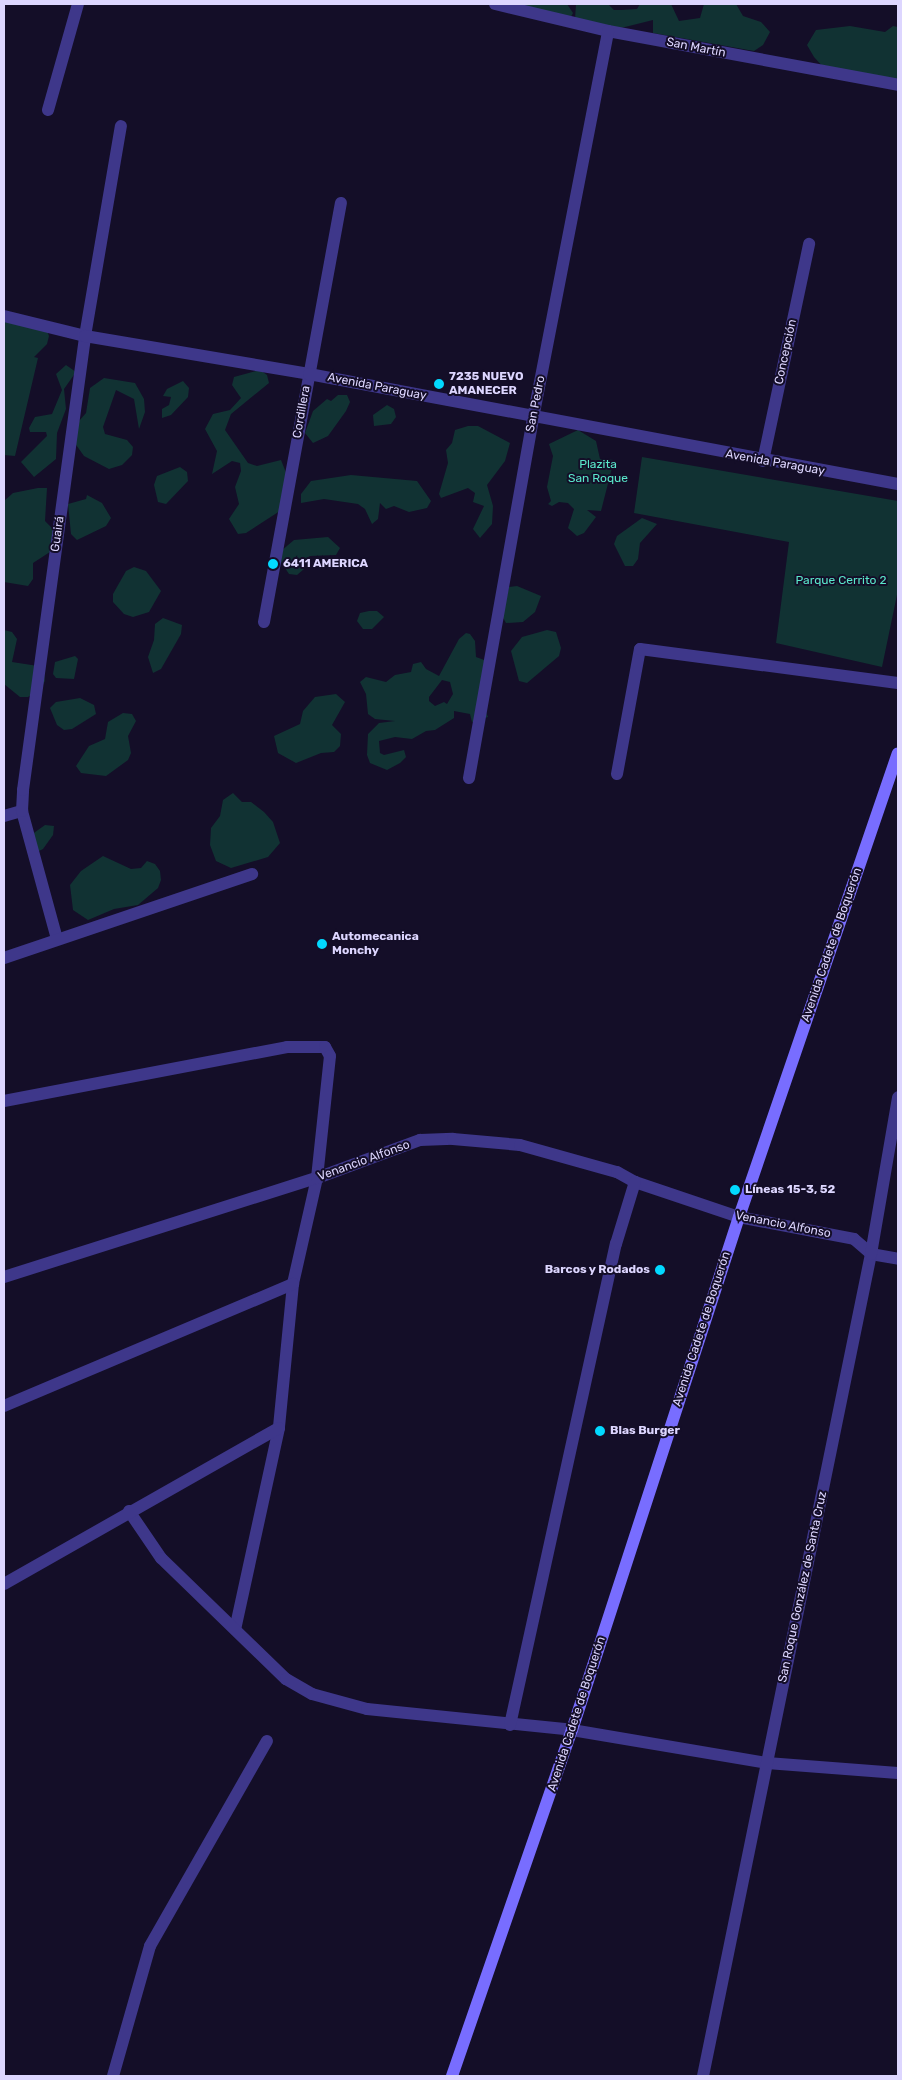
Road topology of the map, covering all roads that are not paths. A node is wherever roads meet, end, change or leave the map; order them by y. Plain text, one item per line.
1 (78, 4) edge
2 (495, 4) edge
3 (608, 31) junction
4 (898, 85) edge
5 (48, 110) dead end
6 (122, 126) dead end
7 (341, 203) dead end
8 (809, 244) dead end
9 (4, 316) edge
10 (85, 336) junction
11 (309, 374) junction
12 (533, 418) junction
13 (763, 461) junction
14 (898, 484) edge
15 (264, 622) dead end
16 (898, 683) edge
17 (898, 753) edge
18 (617, 774) dead end
19 (469, 778) dead end
20 (22, 811) junction
21 (4, 816) edge
22 (252, 874) dead end
23 (56, 939) junction
24 (4, 958) edge
25 (898, 1097) edge
26 (4, 1102) edge
27 (318, 1178) junction
28 (635, 1182) junction
29 (739, 1217) junction
30 (871, 1254) junction
31 (898, 1259) edge
32 (4, 1277) edge
33 (293, 1284) junction
34 (4, 1406) edge
35 (279, 1428) junction
36 (129, 1511) junction
37 (4, 1584) edge
38 (235, 1630) junction
39 (510, 1726) junction
40 (572, 1730) junction
41 (266, 1741) dead end
42 (767, 1763) junction
43 (898, 1773) edge
44 (113, 2076) edge
45 (452, 2076) edge
46 (702, 2076) edge

1 - 5 street
2 - 3 street, San Martín
3 - 4 street, San Martín
3 - 12 street, San Pedro
6 - 10 street, Guairá
7 - 11 street, Cordillera
8 - 13 street, Concepción
9 - 10 street, Avenida Paraguay
10 - 11 street, Avenida Paraguay
10 - 20 street, Guairá
11 - 12 street, Avenida Paraguay
11 - 15 street, Cordillera
12 - 13 street, Avenida Paraguay
12 - 19 street, San Pedro
13 - 14 street, Avenida Paraguay
16 - 18 street
17 - 29 main road, Avenida Cadete de Boquerón
20 - 21 street
20 - 23 street, Guairá
22 - 23 street
23 - 24 street
25 - 30 street, San Roque González de Santa Cruz
26 - 27 street
27 - 28 street, Venancio Alfonso
27 - 32 street, Venancio Alfonso
27 - 33 street
28 - 29 street, Venancio Alfonso
28 - 39 street
29 - 30 street, Venancio Alfonso
29 - 40 main road, Avenida Cadete de Boquerón
30 - 31 street, Venancio Alfonso
30 - 42 street, San Roque González de Santa Cruz
33 - 34 street
33 - 35 street
35 - 36 street
35 - 38 street
36 - 37 street
36 - 38 street
38 - 39 street
39 - 40 street
40 - 42 street
40 - 45 main road, Avenida Cadete de Boquerón
41 - 44 street
42 - 43 street
42 - 46 street, San Roque González de Santa Cruz

